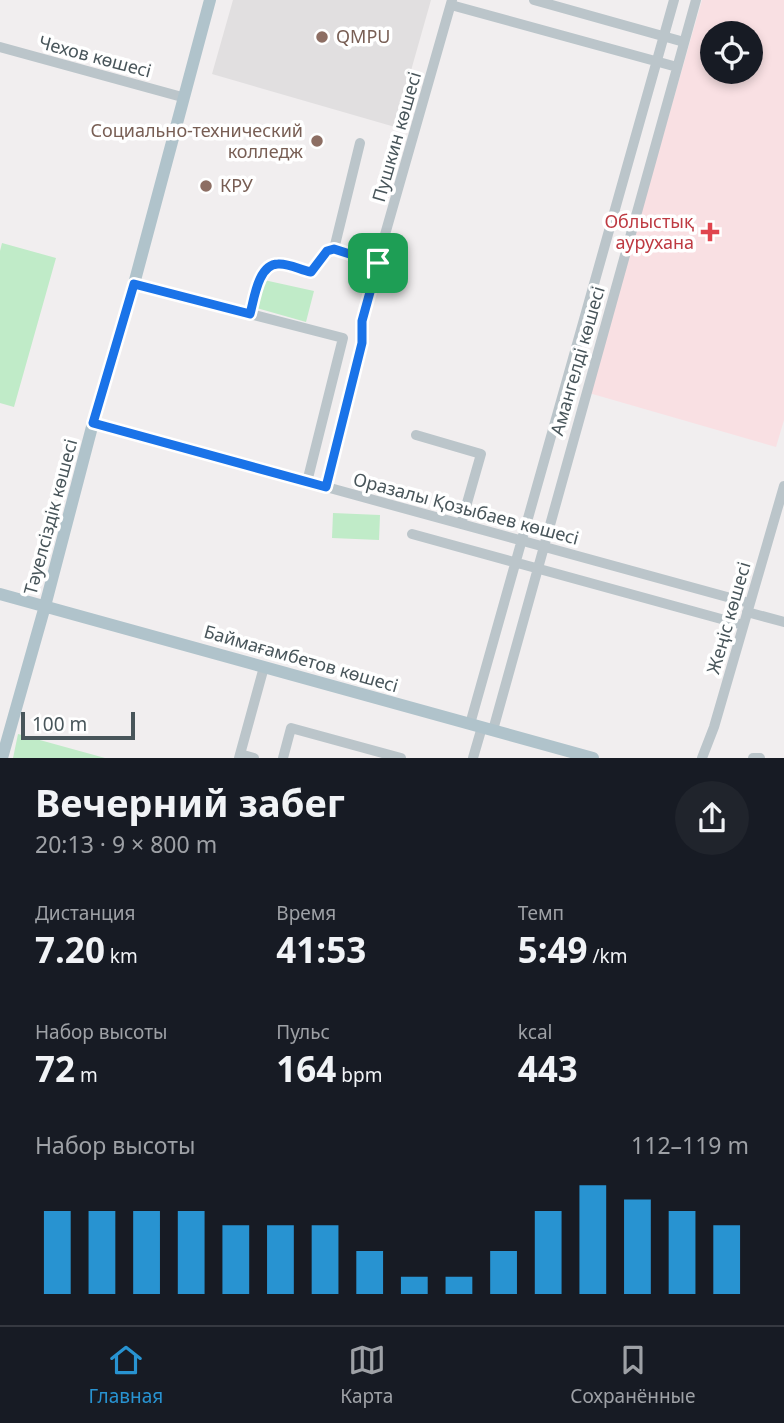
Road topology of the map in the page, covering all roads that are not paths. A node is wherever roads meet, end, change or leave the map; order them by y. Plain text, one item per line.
1 (210, 0) edge
2 (534, 0) edge
3 (674, 0) edge
4 (696, 0) edge
5 (452, 2) edge
6 (664, 37) junction
7 (684, 42) junction
8 (0, 47) edge
9 (657, 61) junction
10 (677, 67) junction
11 (182, 97) junction
12 (360, 143) dead end
13 (334, 249) junction
14 (378, 263) junction
15 (134, 284) junction
16 (250, 314) junction
17 (93, 423) junction
18 (416, 435) dead end
19 (307, 482) junction
20 (784, 486) edge
21 (326, 487) junction
22 (461, 524) junction
23 (412, 534) dead end
24 (522, 541) junction
25 (543, 547) junction
26 (515, 562) junction
27 (537, 568) junction
28 (0, 594) edge
29 (45, 606) junction
30 (748, 608) junction
31 (784, 622) edge
32 (743, 625) junction
33 (264, 667) junction
34 (482, 727) junction
35 (239, 756) edge
36 (2, 758) edge
37 (254, 758) edge
38 (283, 758) edge
39 (401, 758) edge
40 (473, 758) edge
41 (593, 758) edge
42 (702, 758) edge
43 (753, 758) edge
44 (760, 758) edge

1 - 11 main road, Тәуелсіздік көшесі
2 - 6 street
3 - 6 street, Амангелді көшесі
4 - 7 street, Амангелді көшесі
5 - 9 street
5 - 14 street, Пушкин көшесі
6 - 7 street
6 - 9 street, Амангелді көшесі
7 - 10 street, Амангелді көшесі
8 - 11 street, Чехов көшесі
9 - 10 street
9 - 24 street, Амангелді көшесі
10 - 25 street, Амангелді көшесі
11 - 15 main road, Тәуелсіздік көшесі
12 - 13 street
13 - 14 street
13 - 16 street
14 - 21 street, Пушкин көшесі
15 - 16 street
15 - 17 main road, Тәуелсіздік көшесі
16 - 19 street
17 - 19 street, Оразалы Қозыбаев көшесі
17 - 29 main road, Тәуелсіздік көшесі
18 - 22 street
19 - 21 street, Оразалы Қозыбаев көшесі
20 - 30 street, Жеңіс көшесі
21 - 22 street, Оразалы Қозыбаев көшесі
22 - 24 street, Оразалы Қозыбаев көшесі
23 - 26 street
24 - 25 street, Оразалы Қозыбаев көшесі
24 - 26 street, Амангелді көшесі
25 - 27 street, Амангелді көшесі
25 - 30 street, Оразалы Қозыбаев көшесі
26 - 27 street
26 - 34 street, Амангелді көшесі
27 - 32 street
27 - 34 street, Амангелді көшесі
28 - 29 main road, Баймағамбетов көшесі
29 - 33 main road, Баймағамбетов көшесі
29 - 36 main road, Тәуелсіздік көшесі
30 - 31 street, Оразалы Қозыбаев көшесі
30 - 32 street, Жеңіс көшесі
32 - 42 street, Жеңіс көшесі
33 - 34 main road, Баймағамбетов көшесі
33 - 35 street
34 - 40 street, Амангелді көшесі
34 - 41 main road, Баймағамбетов көшесі
35 - 37 street
38 - 39 street
43 - 44 street

